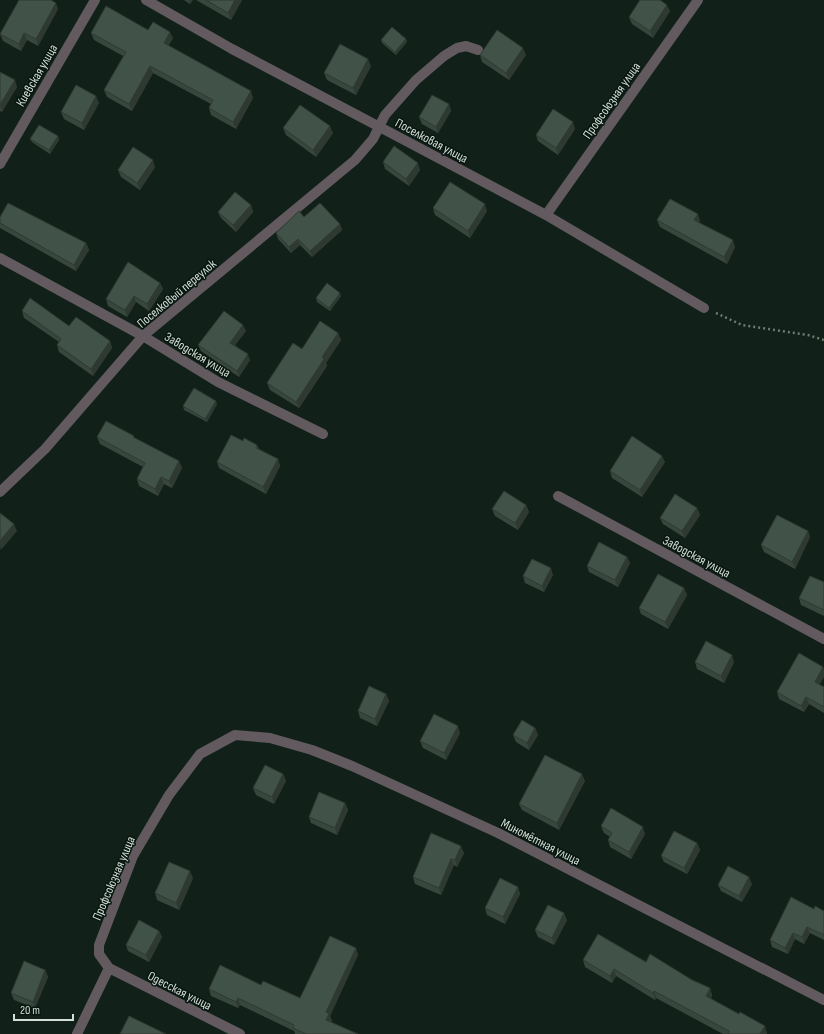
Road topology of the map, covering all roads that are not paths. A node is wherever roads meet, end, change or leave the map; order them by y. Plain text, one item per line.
1 (95, 0) edge
2 (146, 0) edge
3 (698, 0) edge
4 (478, 50) dead end
5 (380, 127) junction
6 (0, 164) edge
7 (546, 215) junction
8 (0, 258) edge
9 (704, 308) road end
10 (143, 336) junction
11 (323, 434) dead end
12 (0, 492) edge
13 (558, 496) dead end
14 (824, 639) edge
15 (235, 735) joint
16 (109, 968) junction
17 (824, 1000) edge
18 (77, 1034) edge
19 (240, 1034) edge

1 - 6 street, Киевская улица
2 - 5 street, Поселковая улица
3 - 7 street, Профсоюзная улица
4 - 5 street, Поселковый переулок
5 - 7 street, Поселковая улица
5 - 10 street, Поселковый переулок
7 - 9 street, Поселковая улица
8 - 10 street, Заводская улица
10 - 11 street, Заводская улица
10 - 12 street, Поселковый переулок
13 - 14 street, Заводская улица
15 - 16 street, Профсоюзная улица
15 - 17 street, Миномётная улица
16 - 18 street
16 - 19 street, Одесская улица

